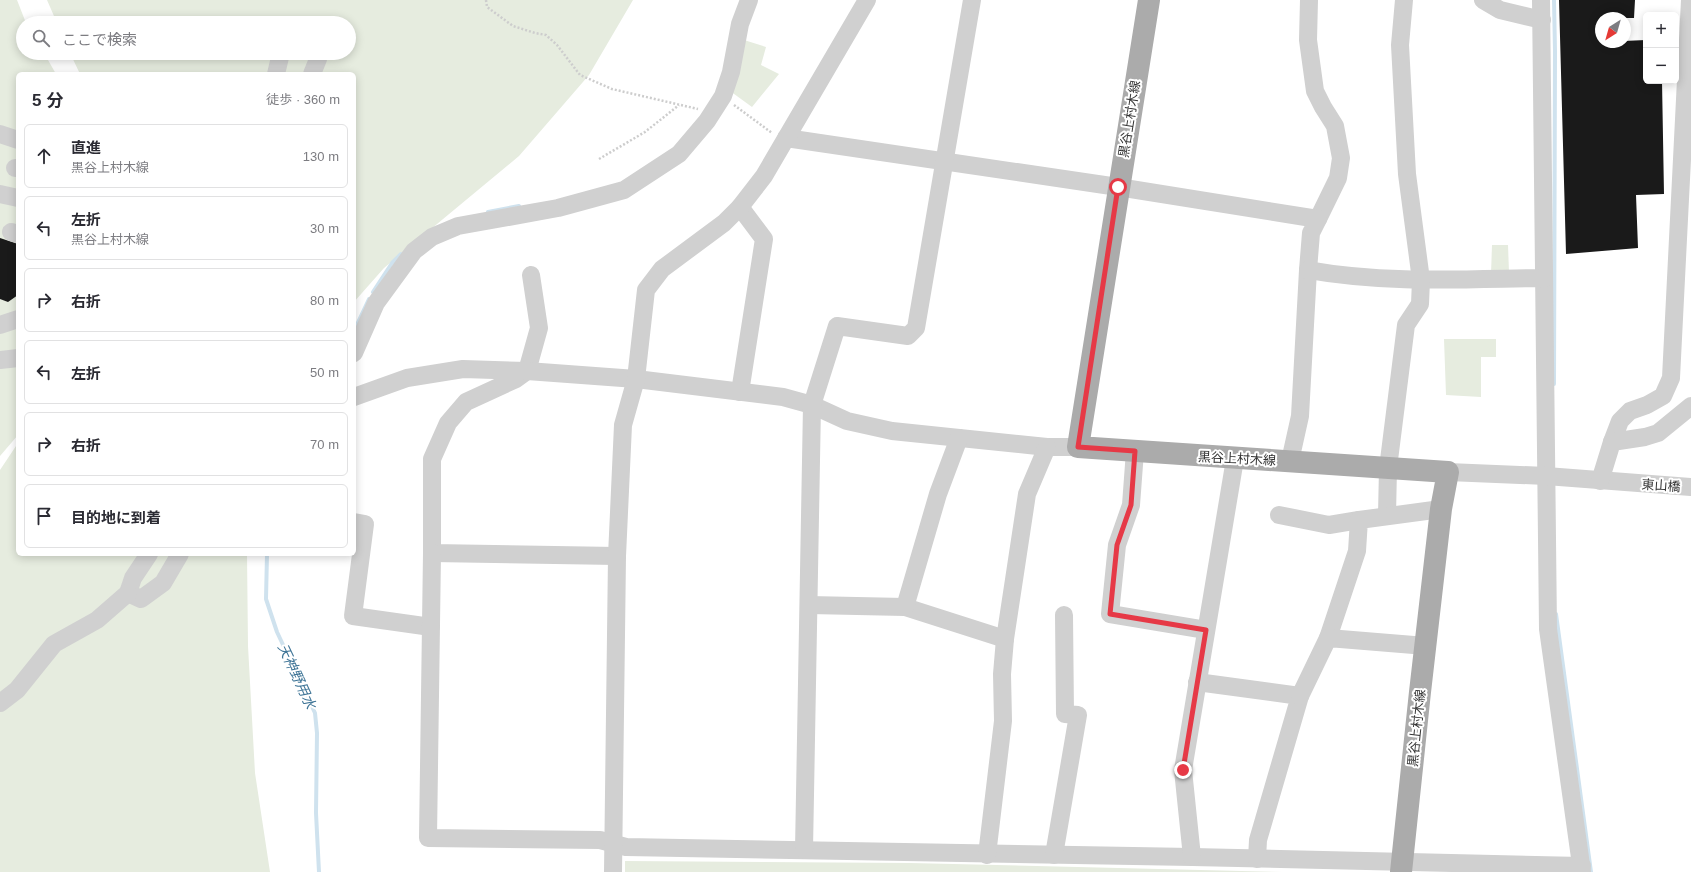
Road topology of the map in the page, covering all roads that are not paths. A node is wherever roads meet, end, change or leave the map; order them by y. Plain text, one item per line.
1 (749, 0) edge
2 (867, 0) edge
3 (972, 0) edge
4 (1149, 0) edge
5 (1309, 0) edge
6 (1404, 0) edge
7 (1483, 0) edge
8 (1541, 0) edge
9 (1690, 0) edge
10 (1542, 20) junction
11 (279, 60) edge
12 (318, 60) edge
13 (276, 72) edge
14 (313, 72) edge
15 (0, 134) edge
16 (786, 138) junction
17 (16, 139) edge
18 (945, 162) junction
19 (1118, 187) junction
20 (0, 194) edge
21 (16, 198) edge
22 (740, 207) junction
23 (1318, 219) junction
24 (1308, 270) junction
25 (531, 275) dead end
26 (1544, 278) junction
27 (1421, 280) junction
28 (16, 321) edge
29 (0, 325) edge
30 (356, 348) edge
31 (16, 358) edge
32 (0, 360) edge
33 (527, 371) junction
34 (636, 379) junction
35 (740, 392) junction
36 (356, 396) edge
37 (812, 405) junction
38 (1691, 406) edge
39 (959, 438) junction
40 (1612, 442) junction
41 (1047, 447) junction
42 (1078, 447) junction
43 (1135, 451) junction
44 (1235, 459) junction
45 (1290, 461) junction
46 (1388, 468) junction
47 (1448, 472) junction
48 (1546, 476) junction
49 (1600, 480) junction
50 (1691, 487) edge
51 (1441, 509) junction
52 (1279, 515) dead end
53 (1387, 516) junction
54 (1360, 520) junction
55 (356, 522) edge
56 (432, 553) junction
57 (148, 556) edge
58 (179, 556) edge
59 (617, 556) junction
60 (128, 593) junction
61 (809, 605) junction
62 (905, 606) junction
63 (1064, 615) dead end
64 (431, 627) junction
65 (1206, 630) junction
66 (1328, 638) junction
67 (1005, 639) junction
68 (1426, 646) junction
69 (1197, 682) junction
70 (1300, 696) junction
71 (0, 703) edge
72 (614, 844) junction
73 (804, 850) junction
74 (987, 854) junction
75 (1054, 855) junction
76 (1192, 857) junction
77 (1257, 859) junction
78 (1402, 867) edge
79 (1582, 869) edge
80 (613, 872) edge

1 - 30 street
2 - 16 street
3 - 18 street
4 - 19 main road, 黒谷上村木線
5 - 23 street
6 - 27 street
7 - 10 street
8 - 10 street
9 - 40 street
10 - 26 street
11 - 13 street
12 - 14 street
15 - 17 street
16 - 18 street
16 - 22 street
18 - 19 street
18 - 37 street
19 - 23 street
19 - 42 main road, 黒谷上村木線
20 - 21 street
22 - 34 street
22 - 35 street
23 - 24 street
24 - 27 street
24 - 45 street
25 - 33 street
26 - 27 street
26 - 48 street
27 - 46 street
28 - 29 street
31 - 32 street
33 - 34 street
33 - 36 street
33 - 56 street
34 - 35 street
34 - 59 street
35 - 37 street
37 - 39 street
37 - 61 street
38 - 40 street
39 - 41 street
39 - 62 street
40 - 49 street
41 - 42 street
41 - 67 street
42 - 43 main road, 黒谷上村木線
43 - 44 main road, 黒谷上村木線
43 - 65 street
44 - 45 main road, 黒谷上村木線
44 - 65 street
45 - 46 main road, 黒谷上村木線
46 - 47 main road, 黒谷上村木線
46 - 53 street
47 - 48 street, 東山橋
47 - 51 main road, 黒谷上村木線
48 - 49 street, 東山橋
48 - 79 street
49 - 50 street, 東山橋
51 - 53 street
51 - 68 main road, 黒谷上村木線
52 - 54 street
53 - 54 street
54 - 66 street
55 - 64 street
56 - 59 street
56 - 64 street
57 - 60 street
58 - 60 street
59 - 72 street
60 - 71 street
61 - 62 street
61 - 73 street
62 - 67 street
63 - 75 street
64 - 72 street
65 - 69 street
66 - 68 street
66 - 70 street
67 - 74 street
68 - 78 main road, 黒谷上村木線
69 - 70 street
69 - 76 street
70 - 77 street
72 - 73 street
72 - 80 street
73 - 74 street
74 - 75 street
75 - 76 street
76 - 77 street
77 - 78 street
78 - 79 street

